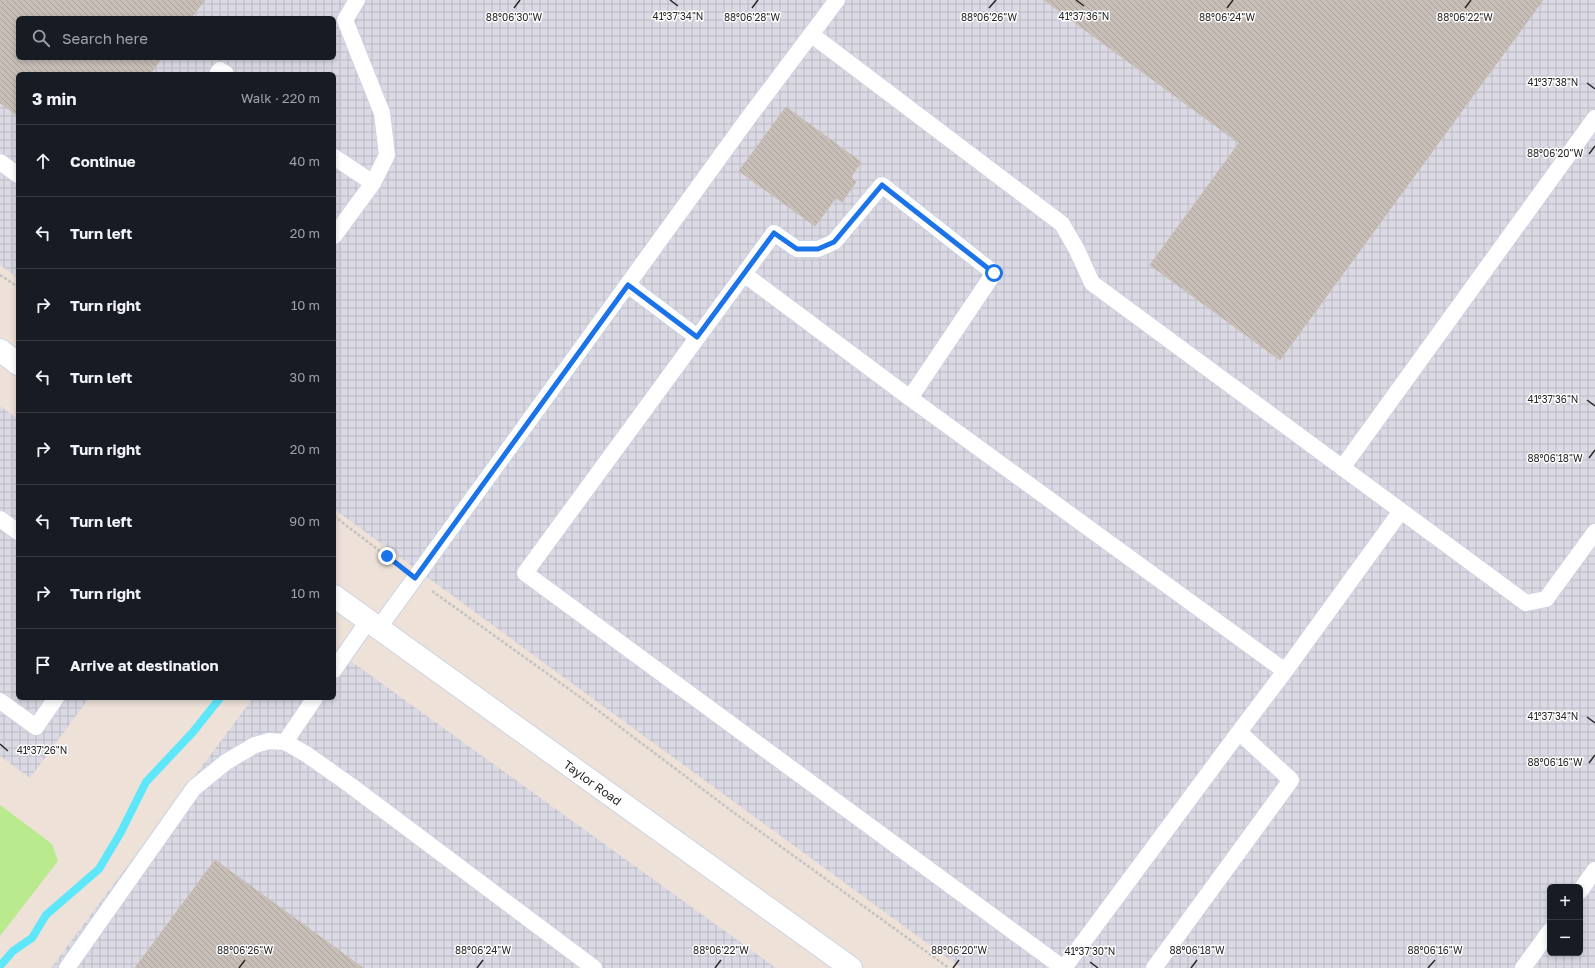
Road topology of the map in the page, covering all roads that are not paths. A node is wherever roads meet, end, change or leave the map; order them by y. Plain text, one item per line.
1 (357, 0) edge
2 (837, 0) edge
3 (812, 35) junction
4 (1595, 118) edge
5 (336, 158) edge
6 (0, 162) edge
7 (16, 174) edge
8 (373, 183) junction
9 (336, 233) edge
10 (744, 274) junction
11 (628, 285) junction
12 (697, 337) junction
13 (0, 350) edge
14 (16, 362) edge
15 (910, 398) junction
16 (1342, 468) junction
17 (1401, 511) junction
18 (0, 519) edge
19 (16, 531) edge
20 (1595, 532) edge
21 (336, 597) edge
22 (373, 625) junction
23 (336, 668) edge
24 (1285, 671) junction
25 (55, 700) edge
26 (314, 700) edge
27 (0, 701) edge
28 (1239, 732) junction
29 (285, 742) junction
30 (1595, 870) edge
31 (1583, 887) edge
32 (1547, 935) edge
33 (66, 968) edge
34 (594, 968) edge
35 (851, 968) edge
36 (1064, 968) edge
37 (1154, 968) edge
38 (1523, 968) edge

1 - 8 lane
2 - 3 lane
3 - 11 lane
3 - 16 lane
4 - 16 lane
5 - 8 lane
6 - 7 lane
8 - 9 lane
10 - 12 lane
10 - 15 lane
10 - 15 lane
11 - 12 lane
11 - 22 lane
12 - 36 lane
13 - 14 street
15 - 24 lane
16 - 17 lane
17 - 20 lane
17 - 24 lane
18 - 19 lane
21 - 22 street, Taylor Road
22 - 23 lane
22 - 35 street, Taylor Road
24 - 28 lane
25 - 27 lane
26 - 29 lane
28 - 36 lane
28 - 37 lane
29 - 33 lane
29 - 34 lane
30 - 31 lane
32 - 38 lane

